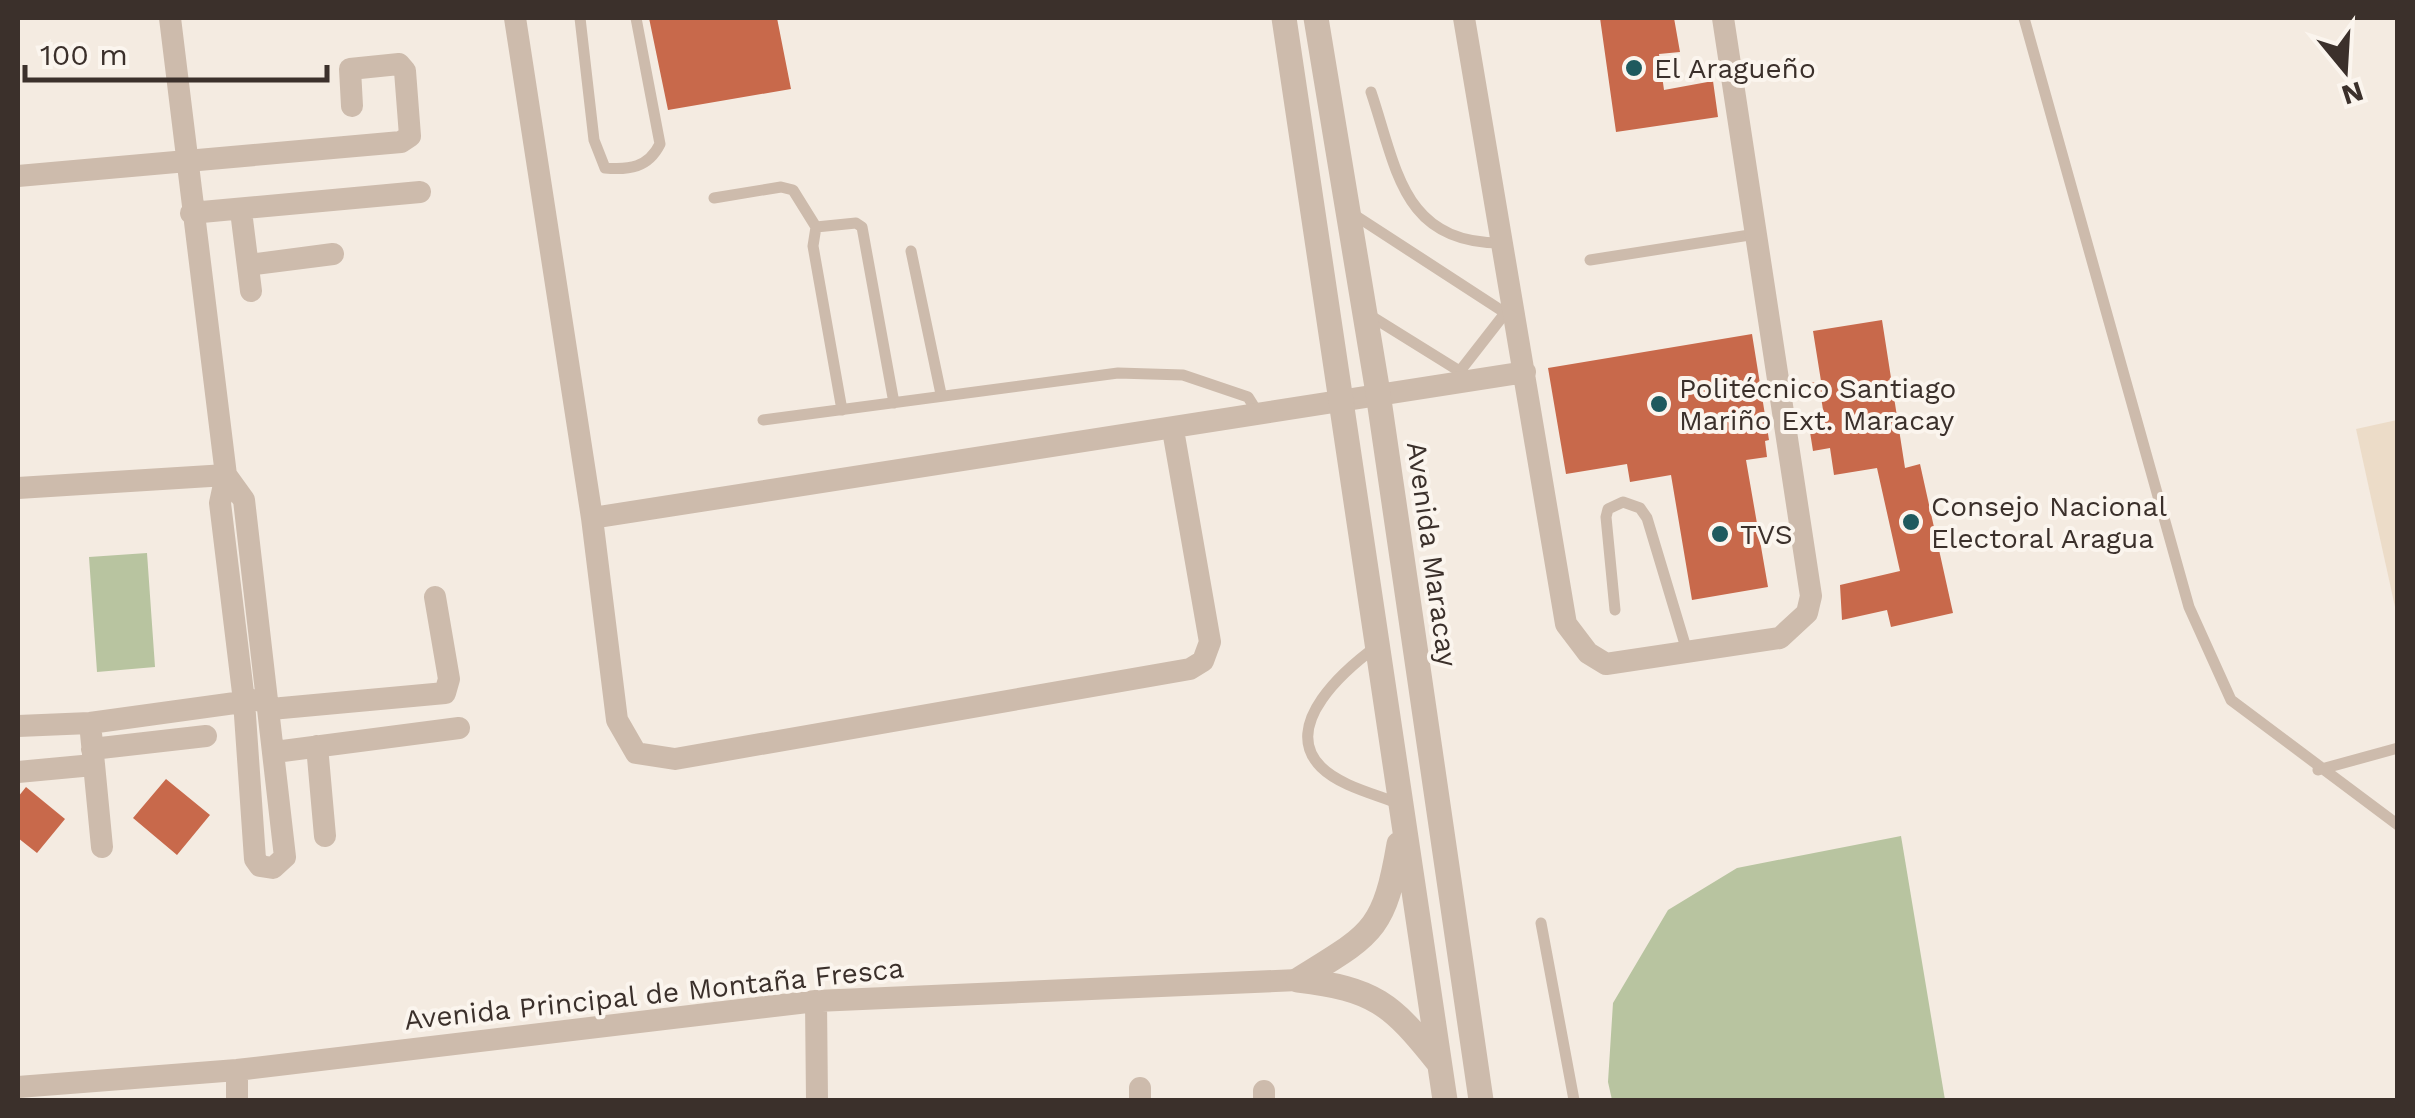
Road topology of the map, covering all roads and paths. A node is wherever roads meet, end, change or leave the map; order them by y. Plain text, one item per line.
1 (170, 18) edge
2 (515, 18) edge
3 (580, 18) edge
4 (636, 18) edge
5 (1284, 18) edge
6 (1316, 18) edge
7 (1464, 18) edge
8 (1724, 18) edge
9 (2024, 18) edge
10 (1370, 92) dead end
11 (352, 106) dead end
12 (185, 158) junction
13 (18, 176) edge
14 (420, 192) dead end
15 (714, 198) dead end
16 (1348, 211) junction
17 (241, 212) junction
18 (191, 213) junction
19 (816, 226) junction
20 (1756, 234) junction
21 (1503, 243) junction
22 (911, 251) dead end
23 (333, 254) dead end
24 (1590, 260) dead end
25 (248, 265) junction
26 (251, 290) dead end
27 (1365, 312) junction
28 (1511, 317) junction
29 (1525, 372) junction
30 (1466, 375) junction
31 (1378, 393) junction
32 (941, 394) junction
33 (1342, 401) junction
34 (894, 403) junction
35 (842, 410) junction
36 (1258, 413) junction
37 (763, 420) dead end
38 (1173, 430) junction
39 (226, 475) junction
40 (18, 488) edge
41 (592, 518) junction
42 (435, 597) dead end
43 (1615, 610) dead end
44 (1377, 646) junction
45 (1687, 652) junction
46 (244, 701) junction
47 (270, 704) junction
48 (90, 724) junction
49 (18, 726) edge
50 (459, 728) dead end
51 (206, 736) dead end
52 (317, 746) junction
53 (2398, 748) edge
54 (275, 752) junction
55 (93, 757) junction
56 (2318, 770) junction
57 (18, 772) edge
58 (1401, 814) junction
59 (2398, 825) edge
60 (325, 836) dead end
61 (102, 847) dead end
62 (1541, 923) dead end
63 (1298, 980) junction
64 (816, 1001) junction
65 (1440, 1064) junction
66 (236, 1070) junction
67 (18, 1086) edge
68 (237, 1100) edge
69 (817, 1100) edge
70 (1444, 1100) edge
71 (1481, 1100) edge
72 (1574, 1100) edge

1 - 12 street
2 - 41 street
3 - 4 lane
5 - 33 street
6 - 16 street, Avenida Maracay
7 - 21 street
8 - 20 street
9 - 56 lane
10 - 21 lane
11 - 12 street
12 - 13 street
12 - 18 street
14 - 17 street
15 - 19 lane
16 - 27 street, Avenida Maracay
16 - 28 lane
17 - 18 street
17 - 25 street
18 - 39 street
19 - 34 lane
19 - 35 lane
20 - 24 lane
20 - 45 street
21 - 28 street
22 - 32 lane
23 - 25 street
25 - 26 street
27 - 30 lane
27 - 31 street, Avenida Maracay
28 - 29 street
28 - 30 lane
29 - 30 street
29 - 45 street
30 - 31 street
31 - 33 street
31 - 71 street, Avenida Maracay
32 - 34 lane
32 - 36 lane
33 - 36 street
33 - 44 street
34 - 35 lane
35 - 37 lane
36 - 38 street
38 - 41 street
38 - 41 street
39 - 40 street
39 - 46 street
39 - 47 street
42 - 47 street
43 - 45 lane
44 - 58 street
44 - 58 lane
46 - 47 street
46 - 48 street
46 - 54 street
47 - 54 street
48 - 49 street
48 - 55 street
50 - 52 street
51 - 55 street
52 - 54 street
52 - 60 street
53 - 56 lane
55 - 57 street
55 - 61 street
56 - 59 lane
58 - 63 street
58 - 65 street
62 - 72 lane
63 - 64 street, Avenida Principal de Montaña Fresca
63 - 65 street
64 - 66 street, Avenida Principal de Montaña Fresca
64 - 69 street
65 - 70 street
66 - 67 street, Avenida Principal de Montaña Fresca
66 - 68 street

